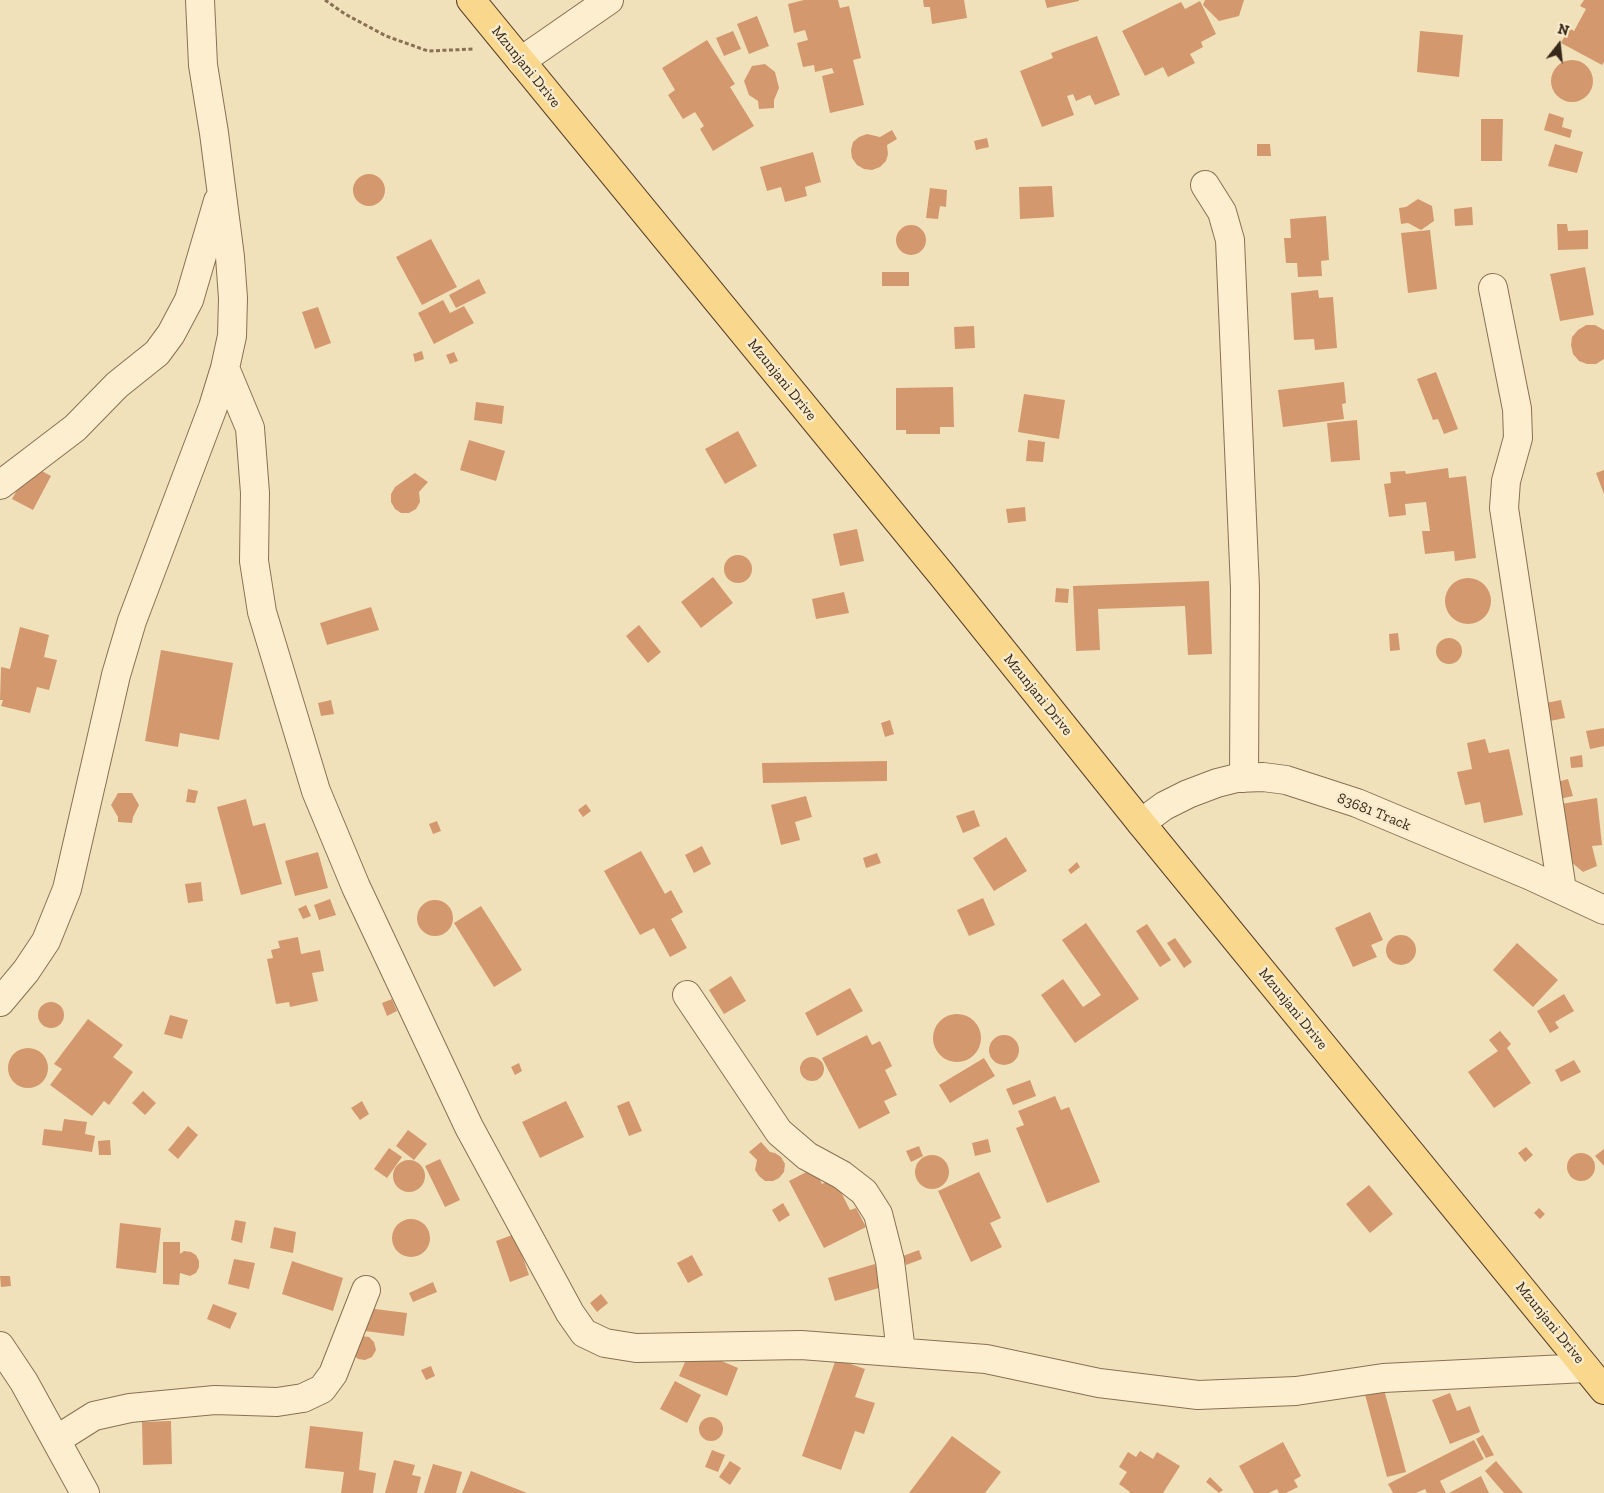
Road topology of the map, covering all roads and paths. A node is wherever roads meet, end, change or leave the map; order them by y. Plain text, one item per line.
1 (200, 0) edge
2 (325, 0) edge
3 (471, 0) edge
4 (609, 0) edge
5 (502, 39) junction
6 (520, 61) junction
7 (1205, 185) dead end
8 (222, 190) junction
9 (1493, 288) dead end
10 (225, 368) junction
11 (0, 486) edge
12 (1244, 778) junction
13 (1141, 824) junction
14 (1562, 890) junction
15 (1604, 910) edge
16 (687, 995) dead end
17 (0, 1002) edge
18 (366, 1290) dead end
19 (0, 1346) edge
20 (901, 1352) junction
21 (1586, 1368) junction
22 (1604, 1390) edge
23 (56, 1440) junction
24 (84, 1493) edge

1 - 8 street
2 - 5 path
3 - 5 main road, Mzunjani Drive
4 - 6 street
5 - 6 main road, Mzunjani Drive
6 - 13 main road, Mzunjani Drive
7 - 12 street
8 - 10 street
8 - 11 street
9 - 14 street
10 - 17 street
10 - 20 street
12 - 13 street, 83681 Track
12 - 14 street, 83681 Track
13 - 21 main road, Mzunjani Drive
14 - 15 street, 83681 Track
16 - 20 street
18 - 23 street
19 - 23 street
20 - 21 street
21 - 22 main road, Mzunjani Drive
23 - 24 street

